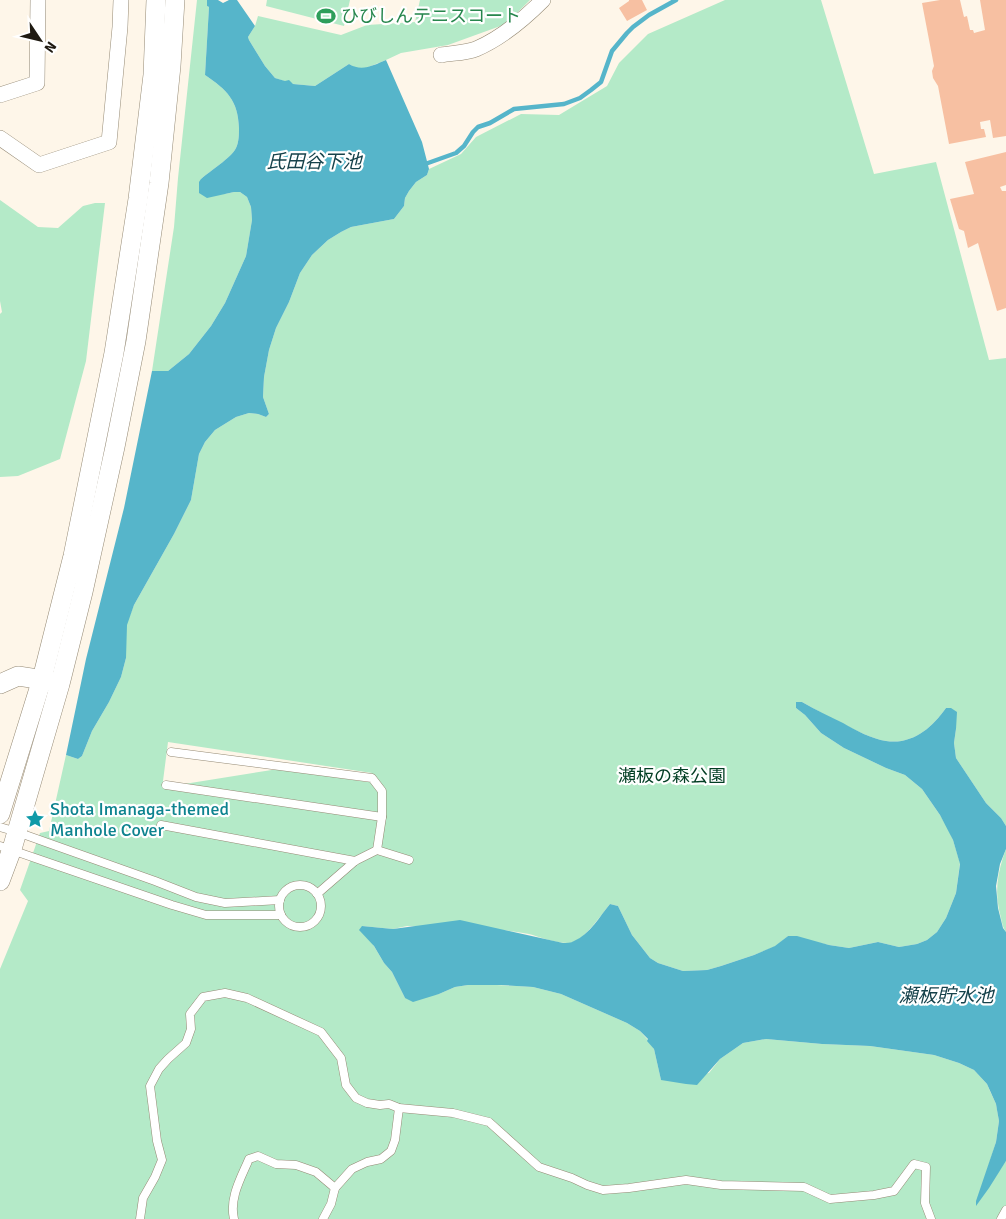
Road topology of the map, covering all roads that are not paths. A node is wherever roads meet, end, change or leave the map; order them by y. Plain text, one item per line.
1 (38, 0) edge
2 (121, 0) edge
3 (156, 0) edge
4 (175, 0) edge
5 (543, 0) edge
6 (441, 55) dead end
7 (0, 95) edge
8 (0, 138) edge
9 (42, 679) junction
10 (0, 684) edge
11 (60, 684) junction
12 (171, 752) dead end
13 (166, 785) dead end
14 (0, 814) edge
15 (382, 817) junction
16 (161, 825) dead end
17 (7, 839) edge
18 (377, 850) junction
19 (408, 860) dead end
20 (355, 861) junction
21 (0, 881) edge
22 (317, 894) junction
23 (280, 900) junction
24 (281, 915) junction
25 (399, 1108) junction
26 (335, 1188) junction
27 (1006, 1210) edge
28 (140, 1219) edge
29 (234, 1219) edge
30 (323, 1219) edge
31 (931, 1219) edge
32 (1001, 1219) edge

1 - 7 street
2 - 8 street
3 - 9 street
4 - 11 street
5 - 6 street
9 - 10 street
9 - 11 street
9 - 14 street
11 - 17 street
12 - 15 lane
13 - 15 lane
15 - 18 lane
16 - 20 lane
17 - 21 street
17 - 23 lane
17 - 24 lane
18 - 19 lane
18 - 20 lane
20 - 22 lane
22 - 23 lane
22 - 24 lane
23 - 24 lane
25 - 26 lane
25 - 28 lane
25 - 31 lane
26 - 29 lane
26 - 30 lane
27 - 32 lane

